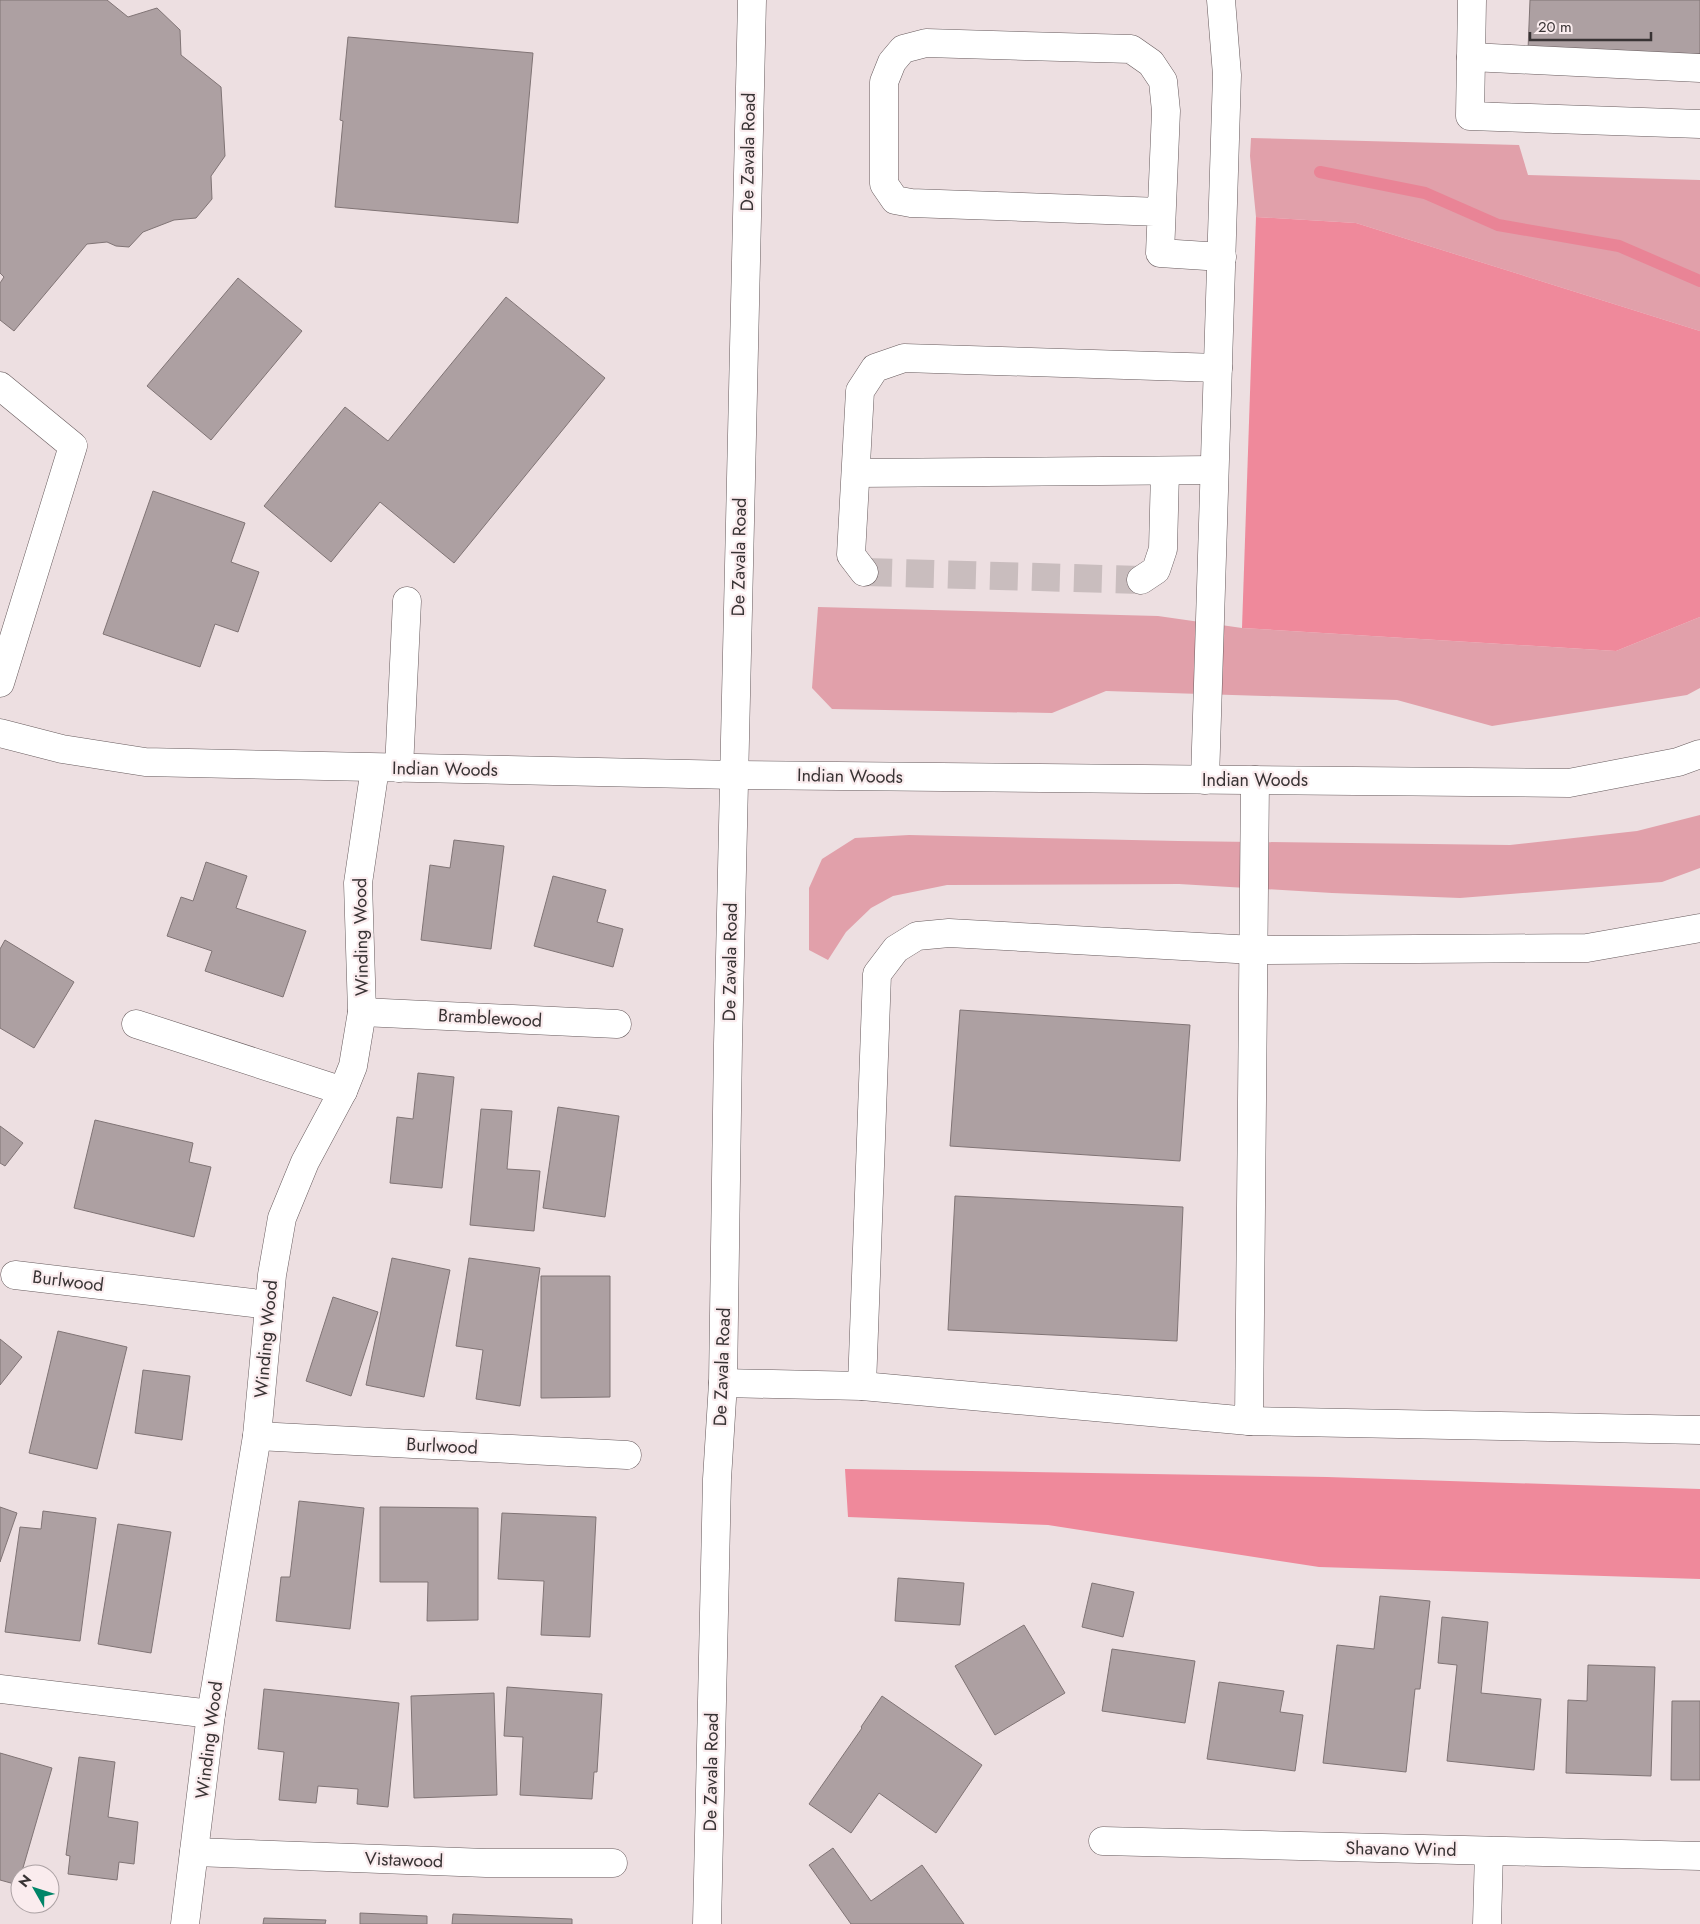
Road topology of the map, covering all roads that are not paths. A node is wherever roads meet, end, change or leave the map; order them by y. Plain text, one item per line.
1 (752, 0) edge
2 (1222, 0) edge
3 (1472, 0) edge
4 (1471, 57) junction
5 (1700, 68) edge
6 (1700, 124) edge
7 (1161, 212) junction
8 (1222, 257) junction
9 (1218, 368) junction
10 (0, 386) edge
11 (1214, 470) junction
12 (1165, 472) junction
13 (856, 473) junction
14 (864, 572) dead end
15 (1142, 580) dead end
16 (407, 601) dead end
17 (0, 683) edge
18 (0, 733) edge
19 (1700, 754) edge
20 (387, 768) junction
21 (734, 775) junction
22 (1205, 780) junction
23 (1255, 780) junction
24 (1700, 928) edge
25 (1254, 950) junction
26 (362, 1012) junction
27 (136, 1024) dead end
28 (617, 1024) dead end
29 (343, 1091) junction
30 (15, 1275) dead end
31 (269, 1305) junction
32 (723, 1383) junction
33 (862, 1386) junction
34 (1249, 1422) junction
35 (1700, 1430) edge
36 (257, 1436) junction
37 (627, 1455) dead end
38 (0, 1690) edge
39 (211, 1714) junction
40 (1103, 1841) dead end
41 (1489, 1851) junction
42 (194, 1852) junction
43 (1700, 1856) edge
44 (613, 1863) dead end
45 (185, 1924) edge
46 (707, 1924) edge
47 (1487, 1924) edge

1 - 21 street, De Zavala Road
2 - 8 street
3 - 4 street
4 - 5 street
4 - 6 street
7 - 7 street
7 - 8 street
8 - 9 street
9 - 11 street
9 - 13 street
10 - 17 street
11 - 12 street
11 - 22 street
12 - 13 street
12 - 15 street
13 - 14 street
16 - 20 street, Winding Wood
18 - 20 street, Indian Woods
19 - 23 street, Indian Woods
20 - 21 street, Indian Woods
20 - 26 street, Winding Wood
21 - 22 street, Indian Woods
21 - 32 street, De Zavala Road
22 - 23 street, Indian Woods
23 - 25 street
24 - 25 street
25 - 33 street
25 - 34 street
26 - 28 street, Bramblewood
26 - 29 street, Winding Wood
27 - 29 street
29 - 31 street, Winding Wood
30 - 31 street, Burlwood
31 - 36 street, Winding Wood
32 - 33 street
32 - 46 street, De Zavala Road
33 - 34 street
34 - 35 street
36 - 37 street, Burlwood
36 - 39 street, Winding Wood
38 - 39 street
39 - 42 street, Winding Wood
40 - 41 street, Shavano Wind
41 - 43 street, Shavano Wind
41 - 47 street
42 - 44 street, Vistawood
42 - 45 street, Winding Wood

